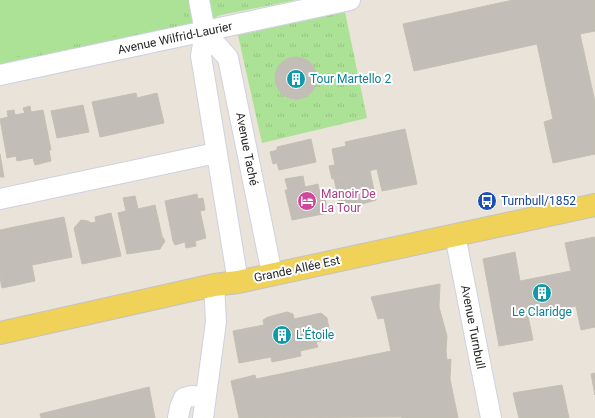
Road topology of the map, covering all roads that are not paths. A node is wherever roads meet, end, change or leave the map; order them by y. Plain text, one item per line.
1 (199, 0) edge
2 (350, 0) edge
3 (206, 32) junction
4 (0, 75) edge
5 (216, 153) junction
6 (0, 198) edge
7 (595, 205) edge
8 (455, 235) junction
9 (272, 274) junction
10 (238, 282) junction
11 (214, 285) junction
12 (0, 333) edge
13 (205, 398) junction
14 (178, 418) edge
15 (203, 418) edge
16 (491, 418) edge

1 - 3 street, Avenue Taché
2 - 3 street, Avenue Wilfrid-Laurier
3 - 4 street, Avenue Wilfrid-Laurier
3 - 5 street, Avenue Taché
3 - 9 street, Avenue Taché
5 - 6 street
5 - 10 street, Avenue Taché
7 - 8 main road, Grande Allée Est
8 - 9 main road, Grande Allée Est
8 - 16 street, Avenue Turnbull
9 - 10 main road, Grande Allée Est
10 - 11 main road, Grande Allée Est
11 - 12 main road, Grande Allée Est
11 - 13 street
13 - 14 street
13 - 15 street

